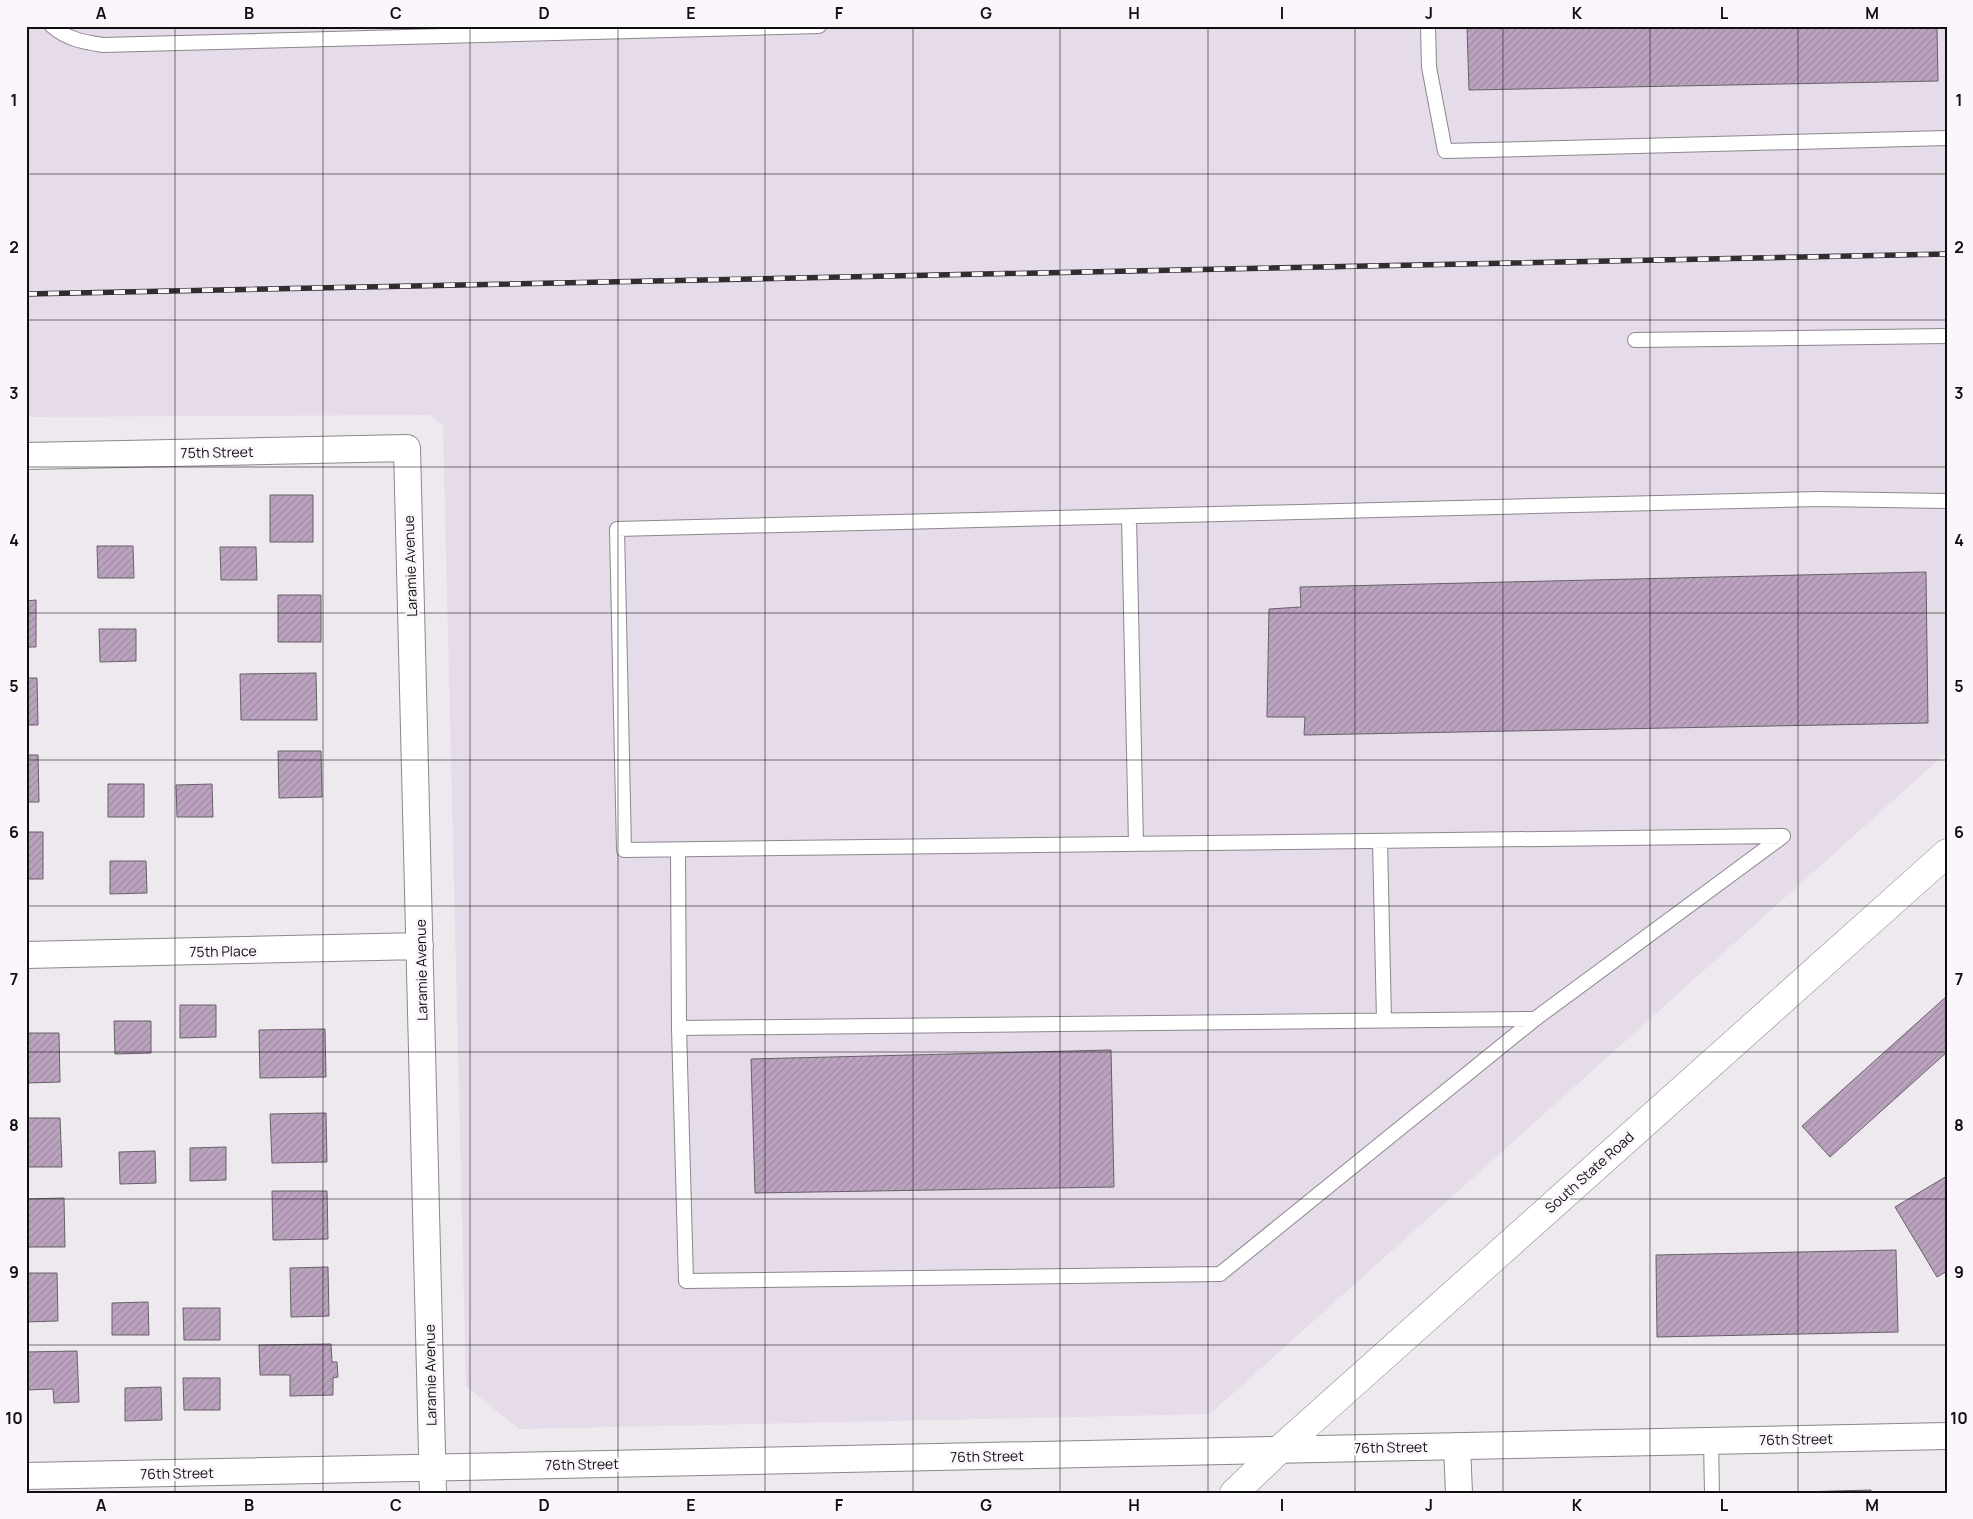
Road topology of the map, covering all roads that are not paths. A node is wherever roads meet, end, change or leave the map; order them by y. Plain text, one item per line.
1 (52, 26) edge
2 (819, 26) edge
3 (1428, 26) edge
4 (715, 28) edge
5 (1947, 138) edge
6 (1947, 336) edge
7 (1635, 340) dead end
8 (407, 448) joint
9 (26, 456) edge
10 (1947, 501) edge
11 (1129, 517) junction
12 (1380, 842) junction
13 (1136, 844) junction
14 (678, 850) junction
15 (1947, 853) edge
16 (420, 946) junction
17 (26, 955) edge
18 (1535, 1019) junction
19 (1384, 1020) junction
20 (679, 1028) junction
21 (1947, 1436) edge
22 (1711, 1441) junction
23 (1457, 1446) junction
24 (1279, 1450) junction
25 (26, 1476) edge
26 (433, 1480) edge
27 (1234, 1493) edge
28 (1458, 1493) edge
29 (1712, 1493) edge

1 - 4 lane
2 - 4 lane
3 - 5 lane
6 - 7 lane
8 - 9 street, 75th Street
8 - 16 street, Laramie Avenue
10 - 11 lane
11 - 13 lane
11 - 14 lane
12 - 13 lane
12 - 18 lane
12 - 19 lane
13 - 14 lane
14 - 20 lane
15 - 24 street, South State Road
16 - 17 street, 75th Place
16 - 26 street, Laramie Avenue
18 - 19 lane
18 - 20 lane
19 - 20 lane
21 - 22 street, 76th Street
22 - 23 street, 76th Street
22 - 29 lane
23 - 24 street, 76th Street
23 - 28 street
24 - 26 street, 76th Street
24 - 27 street, South State Road
25 - 26 street, 76th Street

